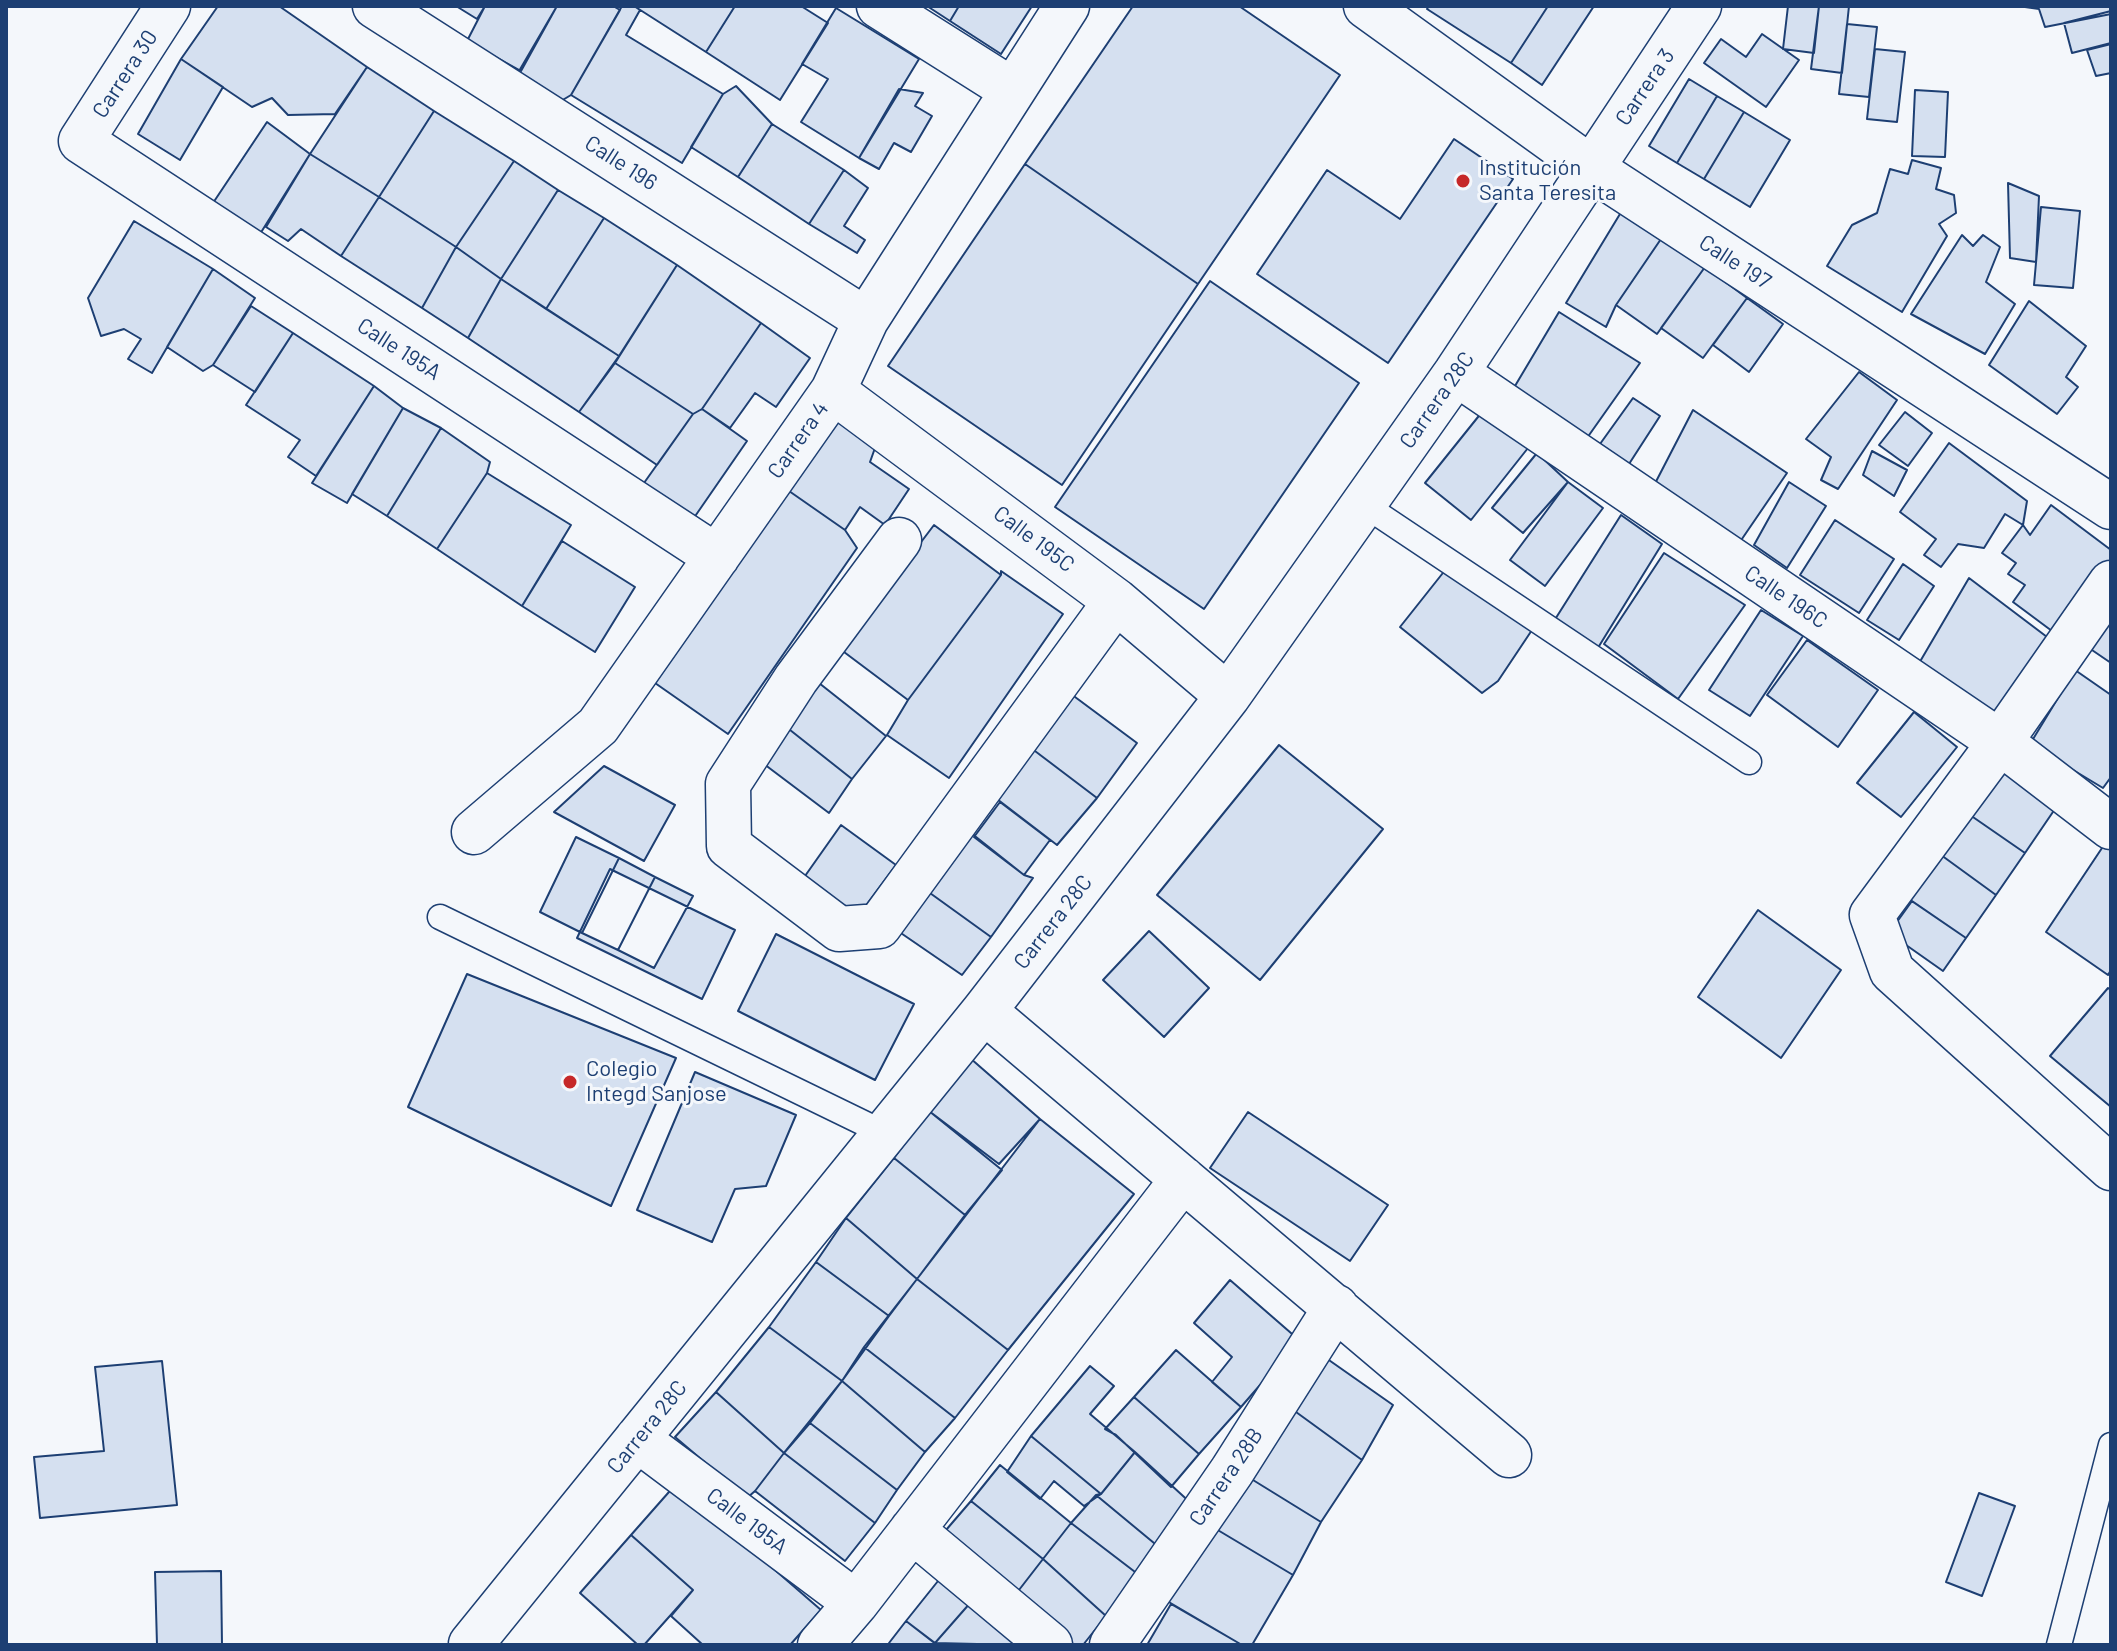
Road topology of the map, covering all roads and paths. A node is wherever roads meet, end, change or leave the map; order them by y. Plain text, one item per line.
1 (168, 6) edge
2 (375, 6) edge
3 (879, 6) edge
4 (1067, 6) edge
5 (1366, 6) edge
6 (1699, 6) edge
7 (1012, 90) junction
8 (81, 141) joint
9 (1591, 168) junction
10 (866, 320) junction
11 (1456, 373) junction
12 (833, 391) junction
13 (1363, 504) junction
14 (2111, 507) edge
15 (899, 540) dead end
16 (717, 557) junction
17 (2111, 583) edge
18 (1116, 601) junction
19 (1228, 696) junction
20 (2000, 742) junction
21 (1749, 762) dead end
22 (2111, 827) edge
23 (474, 832) dead end
24 (440, 917) dead end
25 (984, 1011) junction
26 (884, 1133) junction
27 (2111, 1168) edge
28 (1183, 1179) junction
29 (1336, 1307) junction
30 (637, 1439) junction
31 (2111, 1445) edge
32 (1509, 1455) dead end
33 (912, 1530) junction
34 (856, 1603) junction
35 (471, 1644) edge
36 (820, 1645) edge
37 (1050, 1645) edge
38 (1112, 1645) edge
39 (2059, 1645) edge

1 - 8 street, Carrera 30
2 - 10 street, Calle 196
3 - 7 street
4 - 7 street, Carrera 4
5 - 9 street, Calle 197
6 - 9 street, Carrera 3
7 - 10 street, Carrera 4
8 - 16 street, Calle 195A
9 - 11 street, Carrera 28C
9 - 14 street, Calle 197
10 - 12 street, Carrera 4
11 - 13 street, Carrera 28C
11 - 20 street, Calle 196C
12 - 16 street, Carrera 4
12 - 18 street, Calle 195C
13 - 19 street, Carrera 28C
13 - 21 lane
15 - 18 street
16 - 23 street, Carrera 4
17 - 20 street
18 - 19 street, Calle 195C
19 - 25 street, Carrera 28C
20 - 22 street, Calle 196C
20 - 27 street
24 - 26 lane
25 - 26 street, Carrera 28C
25 - 28 street
26 - 30 street, Carrera 28C
28 - 29 street
28 - 33 street
29 - 32 street
29 - 38 street, Carrera 28B
30 - 34 street, Calle 195A
30 - 35 street, Carrera 28C
31 - 39 lane
33 - 34 street
33 - 37 street
34 - 36 street

